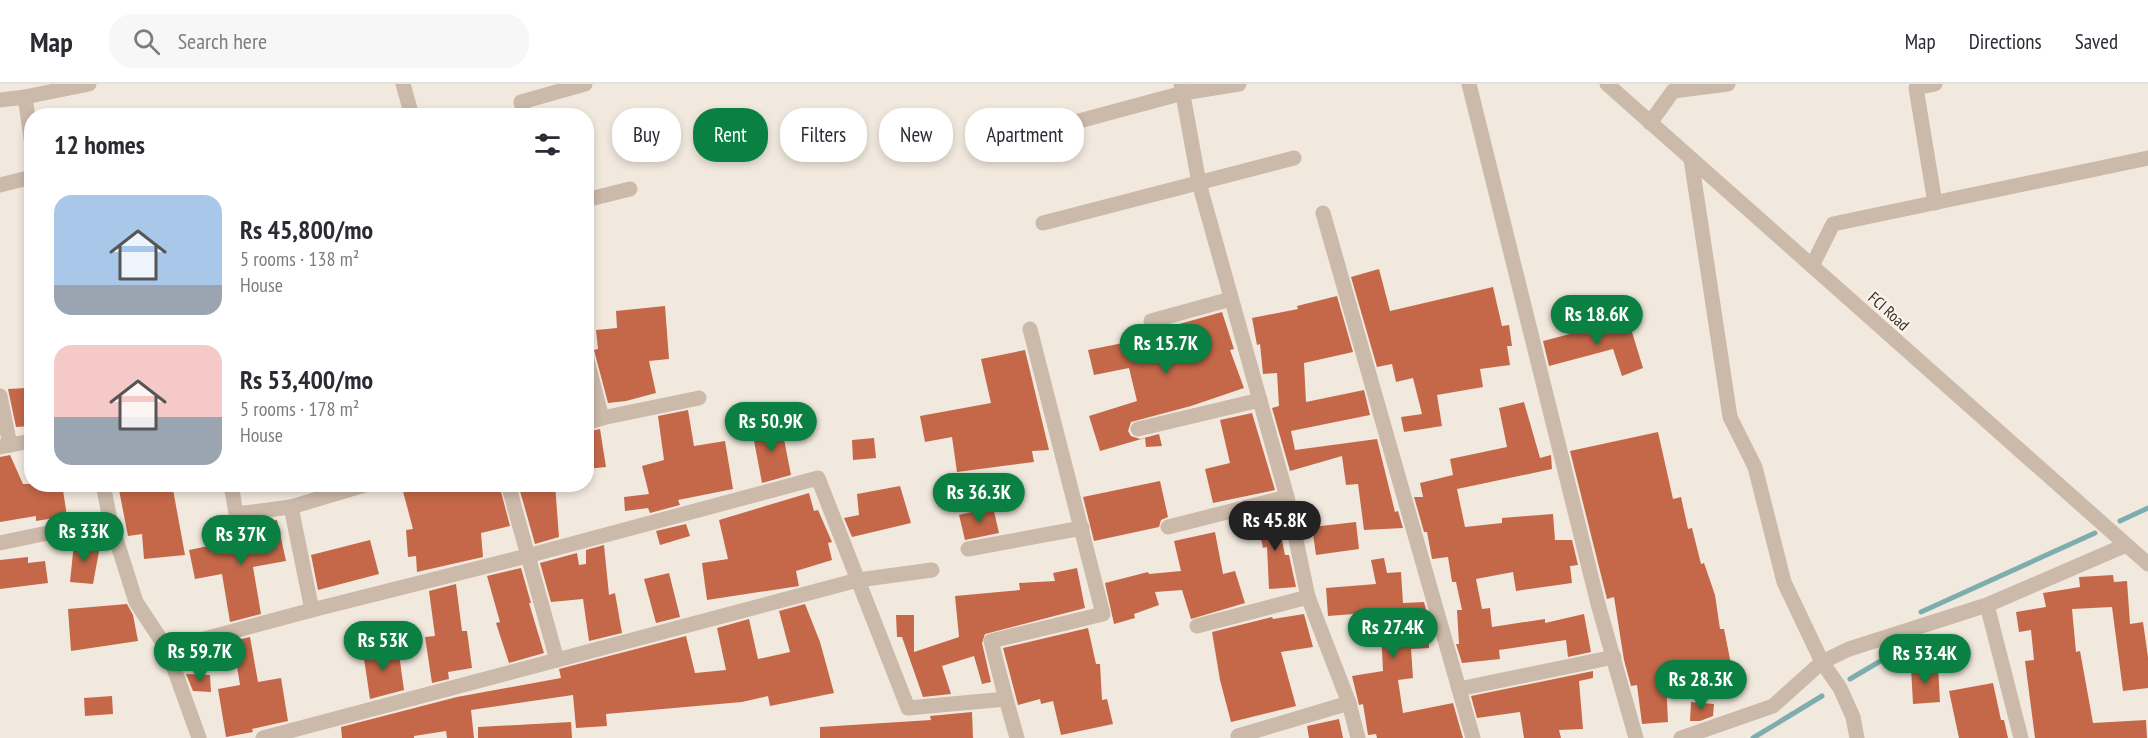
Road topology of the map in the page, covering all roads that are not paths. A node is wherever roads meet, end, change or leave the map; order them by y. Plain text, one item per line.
1 (88, 84) edge
2 (403, 84) edge
3 (585, 84) edge
4 (1239, 84) edge
5 (1469, 84) edge
6 (1607, 84) edge
7 (1728, 84) edge
8 (1935, 84) edge
9 (1673, 87) edge
10 (1182, 89) edge
11 (25, 97) junction
12 (0, 100) edge
13 (27, 108) edge
14 (410, 108) edge
15 (523, 108) edge
16 (1084, 118) edge
17 (1650, 123) junction
18 (1294, 158) dead end
19 (2148, 158) edge
20 (1692, 159) junction
21 (24, 179) edge
22 (1199, 183) junction
23 (0, 185) edge
24 (630, 189) dead end
25 (594, 198) edge
26 (1935, 203) junction
27 (1323, 213) dead end
28 (1043, 223) dead end
29 (1812, 266) junction
30 (1231, 299) junction
31 (1151, 321) dead end
32 (1030, 329) dead end
33 (594, 387) edge
34 (0, 396) edge
35 (699, 398) dead end
36 (1260, 400) junction
37 (602, 418) junction
38 (594, 420) edge
39 (1138, 429) dead end
40 (24, 442) edge
41 (5, 446) edge
42 (105, 492) edge
43 (232, 492) edge
44 (341, 492) edge
45 (510, 492) edge
46 (1287, 498) junction
47 (291, 507) junction
48 (110, 520) junction
49 (1168, 527) dead end
50 (1082, 528) junction
51 (0, 543) edge
52 (2126, 545) junction
53 (968, 549) dead end
54 (527, 556) junction
55 (2148, 564) edge
56 (932, 570) dead end
57 (858, 580) junction
58 (1308, 597) junction
59 (1987, 605) junction
60 (312, 610) junction
61 (1197, 626) dead end
62 (167, 649) junction
63 (1614, 657) junction
64 (557, 660) junction
65 (1822, 662) junction
66 (1459, 689) junction
67 (1006, 699) junction
68 (1349, 703) junction
69 (1238, 736) dead end
70 (199, 738) edge
71 (263, 738) edge
72 (1017, 738) edge
73 (1358, 738) edge
74 (1473, 738) edge
75 (1636, 738) edge
76 (1682, 738) edge
77 (1857, 738) edge
78 (2021, 738) edge

1 - 11 street
2 - 14 street
3 - 15 street
4 - 10 street
5 - 63 street
6 - 17 street, FCI Road
7 - 9 street
8 - 26 street
9 - 17 street
10 - 16 street
10 - 22 street
11 - 12 street
11 - 13 street
17 - 20 street, FCI Road
18 - 22 street
19 - 26 street
20 - 29 street, FCI Road
20 - 65 street
21 - 23 street
22 - 28 street
22 - 30 street
24 - 25 street
26 - 29 street
27 - 66 street
29 - 52 street, FCI Road
30 - 31 street
30 - 36 street
32 - 50 street
33 - 37 street
34 - 41 street
35 - 37 street
36 - 39 street
36 - 46 street
37 - 38 street
40 - 41 street
42 - 48 street
43 - 47 street
44 - 47 street
45 - 54 street
46 - 49 street
46 - 58 street
47 - 60 street
48 - 51 street
48 - 62 street
50 - 53 street
50 - 67 street
52 - 55 street, FCI Road
52 - 59 street
54 - 57 street
54 - 60 street
54 - 64 street
56 - 57 street
57 - 64 street
57 - 67 street
58 - 61 street
58 - 68 street
59 - 65 street
59 - 78 street
60 - 62 street
62 - 70 street
63 - 66 street
63 - 75 street
64 - 71 street
65 - 76 street
65 - 77 street
66 - 74 street
67 - 72 street
68 - 69 street
68 - 73 street

